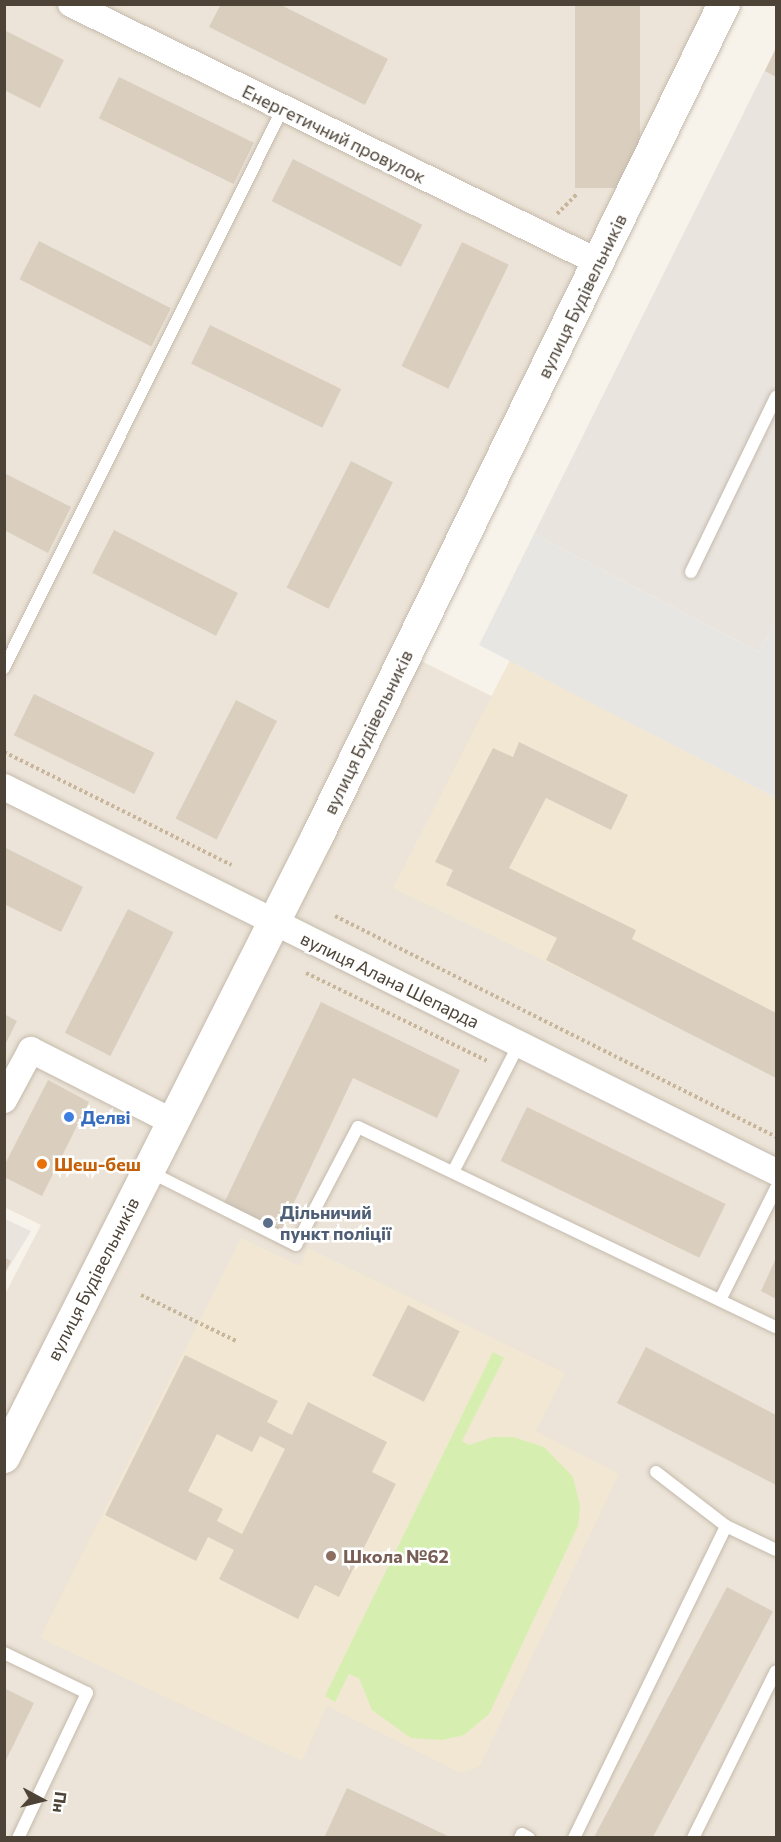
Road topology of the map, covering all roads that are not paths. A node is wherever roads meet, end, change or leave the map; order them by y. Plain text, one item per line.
1 (71, 4) edge
2 (724, 4) edge
3 (283, 108) junction
4 (598, 262) junction
5 (777, 397) edge
6 (691, 572) dead end
7 (4, 668) edge
8 (4, 787) edge
9 (273, 922) junction
10 (519, 1044) junction
11 (4, 1100) edge
12 (172, 1122) junction
13 (148, 1171) junction
14 (453, 1172) junction
15 (777, 1172) edge
16 (777, 1188) edge
17 (720, 1300) junction
18 (777, 1327) edge
19 (4, 1457) edge
20 (656, 1472) dead end
21 (726, 1526) junction
22 (777, 1550) edge
23 (4, 1653) edge
24 (777, 1671) edge
25 (18, 1838) edge
26 (520, 1838) edge
27 (529, 1838) edge
28 (574, 1838) edge
29 (693, 1838) edge

1 - 3 street, Енергетичний провулок
2 - 4 street, вулиця Будівельників
3 - 4 street, Енергетичний провулок
3 - 7 lane
4 - 9 street, вулиця Будівельників
5 - 6 lane
8 - 9 street, вулиця Алана Шепарда
9 - 10 street, вулиця Алана Шепарда
9 - 12 street, вулиця Будівельників
10 - 14 lane
10 - 15 street, вулиця Алана Шепарда
11 - 12 street
12 - 13 street, вулиця Будівельників
13 - 14 lane
13 - 19 street, вулиця Будівельників
14 - 17 lane
16 - 17 lane
17 - 18 lane
20 - 21 lane
21 - 22 lane
21 - 28 lane
23 - 25 lane
24 - 29 lane
26 - 27 lane

